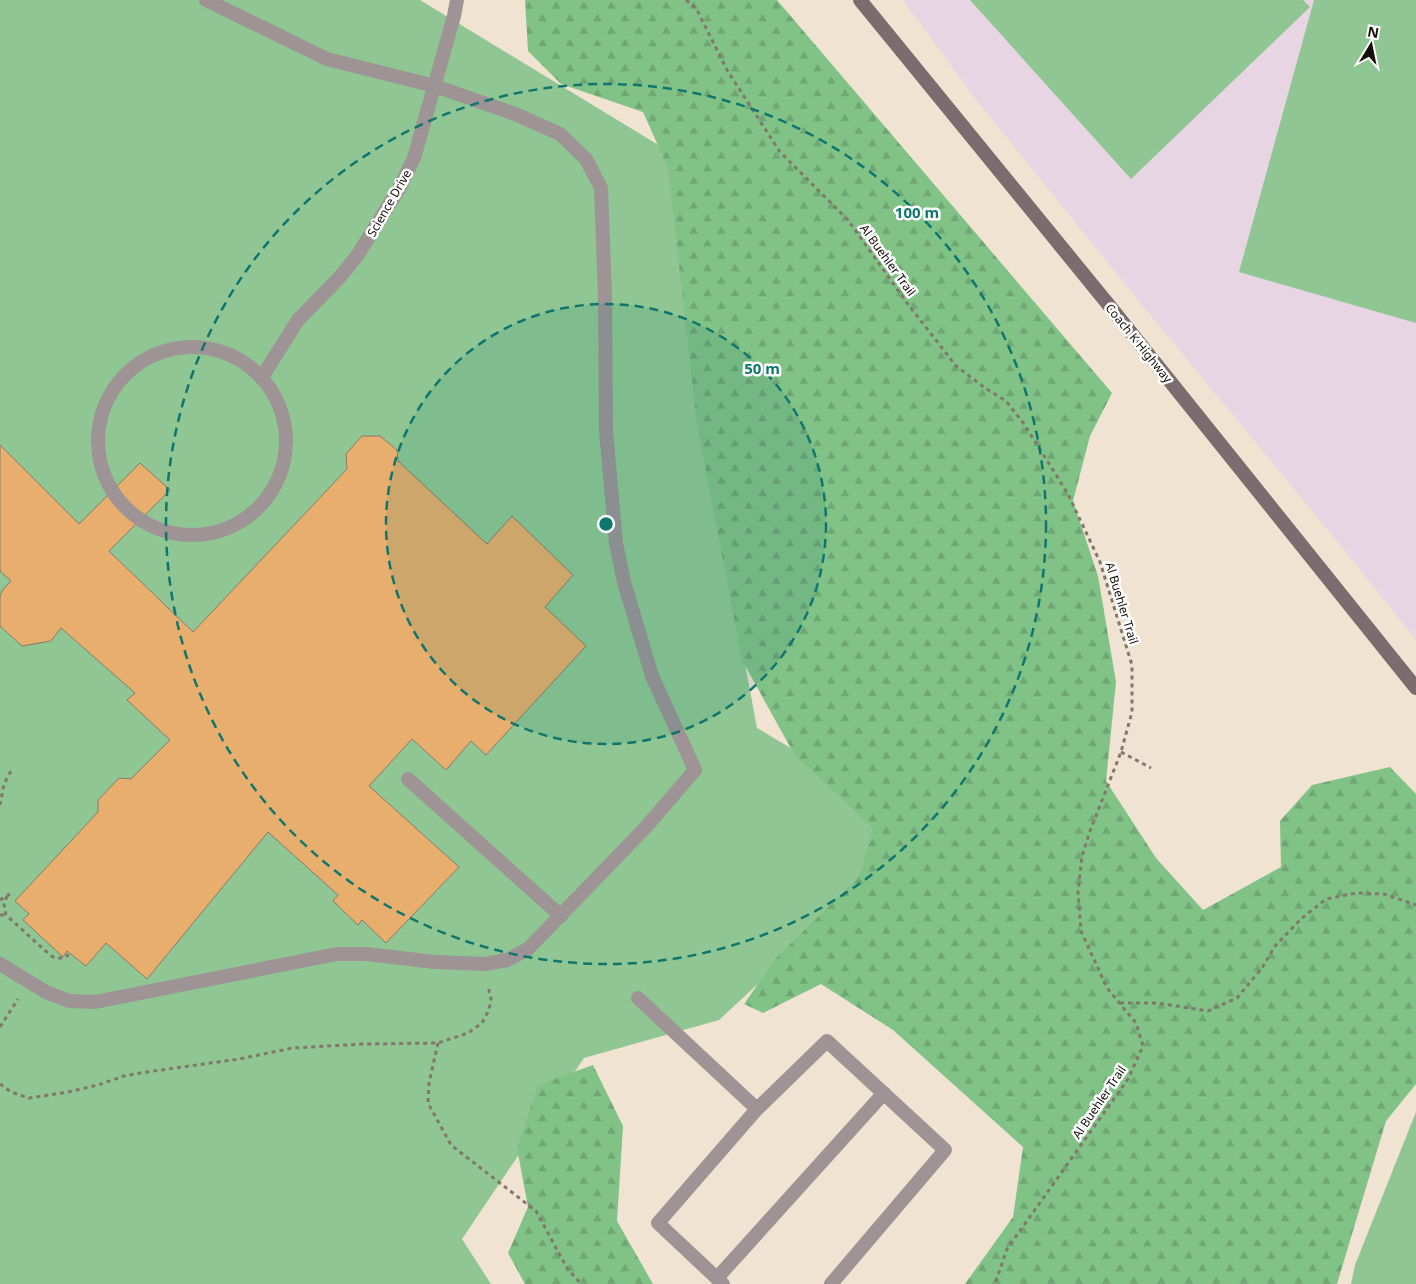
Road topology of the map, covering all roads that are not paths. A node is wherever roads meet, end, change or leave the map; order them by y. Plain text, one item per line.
1 (206, 0) edge
2 (457, 0) edge
3 (860, 0) edge
4 (435, 86) junction
5 (262, 377) junction
6 (1416, 688) edge
7 (408, 779) dead end
8 (561, 916) junction
9 (0, 964) edge
10 (638, 998) dead end
11 (884, 1094) junction
12 (757, 1109) junction
13 (720, 1281) edge
14 (831, 1284) edge

1 - 4 lane
2 - 4 lane, Science Drive
3 - 6 main road, Coach K Highway
4 - 5 lane, Science Drive
4 - 8 lane
5 - 5 lane
7 - 8 lane
8 - 9 lane
10 - 12 lane
11 - 12 lane
11 - 13 lane
11 - 14 lane
12 - 13 lane

